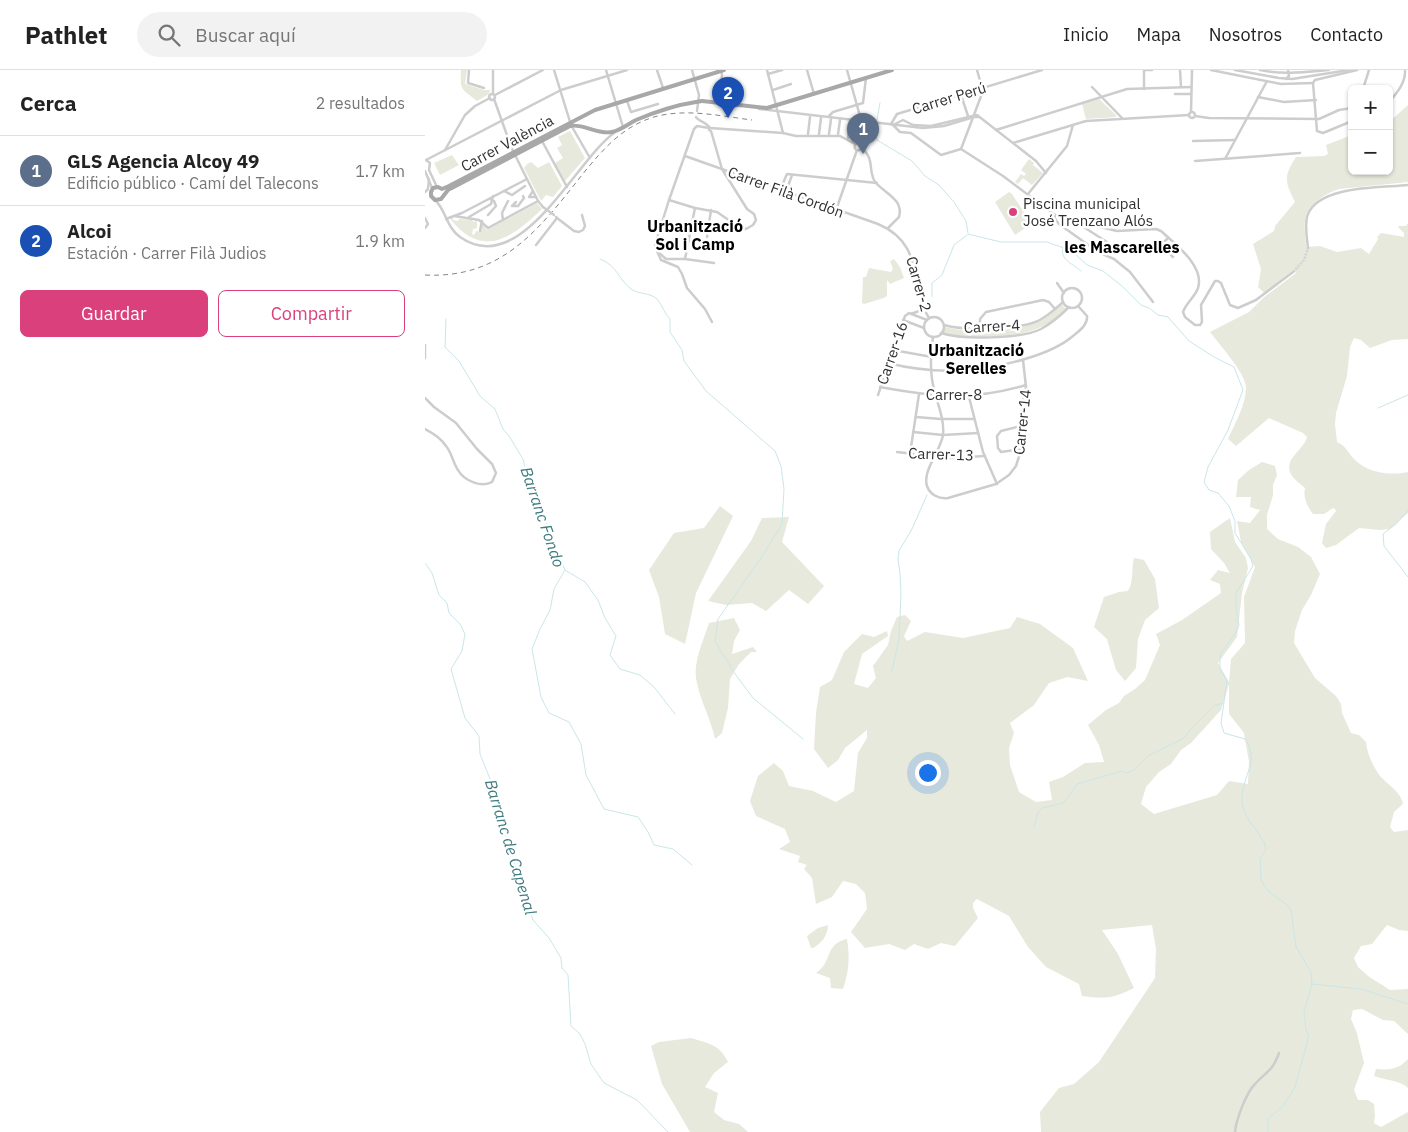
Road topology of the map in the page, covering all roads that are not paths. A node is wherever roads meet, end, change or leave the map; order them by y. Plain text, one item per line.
1 (469, 70) edge
2 (493, 70) edge
3 (543, 70) edge
4 (554, 70) edge
5 (606, 70) edge
6 (627, 70) edge
7 (657, 70) edge
8 (692, 70) edge
9 (722, 70) edge
10 (767, 70) edge
11 (782, 70) edge
12 (807, 70) edge
13 (847, 70) edge
14 (889, 70) edge
15 (977, 70) edge
16 (1021, 70) edge
17 (1042, 70) edge
18 (1144, 70) edge
19 (1152, 70) edge
20 (1180, 70) edge
21 (1192, 70) edge
22 (1211, 70) edge
23 (1237, 70) edge
24 (1260, 70) edge
25 (1329, 70) edge
26 (1349, 70) edge
27 (1357, 70) edge
28 (1369, 70) edge
29 (1405, 70) edge
30 (1251, 71) edge
31 (1312, 71) edge
32 (1289, 73) edge
33 (768, 74) junction
34 (1238, 75) junction
35 (607, 76) junction
36 (1023, 76) junction
37 (1313, 77) junction
38 (866, 78) junction
39 (695, 79) junction
40 (1286, 79) junction
41 (1292, 79) junction
42 (1267, 81) junction
43 (1313, 82) junction
44 (851, 83) junction
45 (791, 84) dead end
46 (1364, 85) edge
47 (1092, 87) dead end
48 (1181, 87) junction
49 (1191, 87) junction
50 (484, 88) dead end
51 (663, 88) junction
52 (983, 88) junction
53 (1144, 89) junction
54 (561, 90) junction
55 (773, 90) junction
56 (814, 94) junction
57 (1175, 94) dead end
58 (1191, 94) junction
59 (961, 95) junction
60 (494, 96) junction
61 (1393, 96) edge
62 (1101, 97) junction
63 (1258, 97) junction
64 (627, 99) junction
65 (1315, 100) junction
66 (616, 103) junction
67 (719, 103) junction
68 (658, 104) dead end
69 (777, 105) junction
70 (857, 105) junction
71 (743, 106) junction
72 (1348, 109) edge
73 (697, 110) dead end
74 (779, 112) junction
75 (1190, 114) junction
76 (583, 116) junction
77 (968, 116) junction
78 (974, 116) junction
79 (696, 117) dead end
80 (811, 117) dead end
81 (821, 118) dead end
82 (830, 118) junction
83 (1122, 118) junction
84 (1247, 118) junction
85 (1317, 119) junction
86 (840, 120) dead end
87 (862, 120) junction
88 (502, 121) junction
89 (900, 121) junction
90 (850, 122) dead end
91 (907, 122) junction
92 (1348, 123) edge
93 (571, 124) junction
94 (892, 124) junction
95 (1073, 125) junction
96 (582, 127) junction
97 (910, 127) junction
98 (621, 128) junction
99 (898, 128) junction
100 (710, 129) junction
101 (996, 130) junction
102 (906, 132) junction
103 (783, 133) junction
104 (808, 134) dead end
105 (819, 134) dead end
106 (829, 134) dead end
107 (838, 134) dead end
108 (848, 138) dead end
109 (450, 140) junction
110 (1235, 140) junction
111 (542, 141) junction
112 (1193, 141) dead end
113 (1013, 143) junction
114 (855, 144) junction
115 (454, 146) junction
116 (861, 148) junction
117 (961, 149) junction
118 (857, 150) junction
119 (444, 151) junction
120 (1300, 153) dead end
121 (439, 154) junction
122 (514, 154) junction
123 (685, 156) junction
124 (590, 158) junction
125 (1225, 159) junction
126 (425, 160) edge
127 (1195, 161) dead end
128 (431, 164) junction
129 (429, 168) junction
130 (722, 169) junction
131 (425, 170) edge
132 (1046, 172) junction
133 (792, 174) junction
134 (527, 179) junction
135 (425, 180) edge
136 (846, 181) junction
137 (877, 184) junction
138 (1408, 185) edge
139 (525, 186) dead end
140 (567, 186) junction
141 (435, 188) junction
142 (781, 190) junction
143 (504, 191) junction
144 (533, 191) junction
145 (425, 192) edge
146 (786, 192) junction
147 (444, 194) junction
148 (1028, 194) junction
149 (432, 197) junction
150 (536, 197) junction
151 (491, 198) junction
152 (524, 198) dead end
153 (426, 199) edge
154 (669, 200) junction
155 (508, 201) dead end
156 (538, 201) junction
157 (515, 202) dead end
158 (517, 206) junction
159 (695, 208) junction
160 (711, 210) junction
161 (836, 210) junction
162 (520, 211) junction
163 (462, 213) junction
164 (488, 215) dead end
165 (582, 215) dead end
166 (1055, 215) junction
167 (454, 216) junction
168 (555, 217) junction
169 (425, 218) edge
170 (466, 218) junction
171 (446, 220) junction
172 (503, 220) junction
173 (482, 221) junction
174 (1074, 221) junction
175 (425, 228) edge
176 (888, 228) junction
177 (480, 231) dead end
178 (707, 237) dead end
179 (1168, 238) junction
180 (536, 245) dead end
181 (655, 245) junction
182 (1161, 245) junction
183 (1308, 248) tunnel mouth
184 (1173, 257) dead end
185 (685, 259) junction
186 (714, 263) dead end
187 (1293, 272) tunnel mouth
188 (1057, 283) dead end
189 (1064, 292) junction
190 (1063, 302) junction
191 (1153, 302) dead end
192 (923, 305) junction
193 (1078, 306) junction
194 (1069, 307) junction
195 (1055, 309) junction
196 (910, 314) junction
197 (928, 319) junction
198 (903, 320) junction
199 (713, 322) dead end
200 (943, 325) junction
201 (924, 328) junction
202 (980, 328) junction
203 (941, 334) junction
204 (933, 337) junction
205 (425, 344) edge
206 (893, 350) junction
207 (932, 357) junction
208 (425, 358) edge
209 (1023, 360) junction
210 (889, 363) junction
211 (931, 371) junction
212 (1026, 384) junction
213 (880, 387) junction
214 (919, 394) junction
215 (877, 395) dead end
216 (937, 396) junction
217 (969, 397) junction
218 (425, 398) edge
219 (916, 416) junction
220 (941, 419) junction
221 (975, 419) junction
222 (1022, 426) junction
223 (425, 429) edge
224 (913, 432) junction
225 (978, 433) junction
226 (943, 435) junction
227 (1021, 449) junction
228 (897, 452) dead end
229 (910, 454) junction
230 (985, 456) junction
231 (935, 457) junction
232 (997, 484) junction
233 (1279, 1053) dead end
234 (1235, 1132) edge

1 - 50 street
2 - 60 street
3 - 60 street
4 - 54 street
5 - 35 street
6 - 35 street
7 - 51 street
8 - 39 street
9 - 39 main road, Carrer València
9 - 67 street
10 - 33 street
11 - 33 street
12 - 56 street
13 - 44 street
14 - 38 main road
15 - 52 street
16 - 36 street
17 - 36 street, Carrer Perú
18 - 19 street
18 - 53 street
20 - 48 street
21 - 49 street
22 - 34 street
23 - 30 street
23 - 34 street
24 - 32 street
25 - 31 street
26 - 37 street
27 - 43 street
28 - 46 street
29 - 61 street
30 - 40 street
31 - 32 street
31 - 37 street
32 - 40 street
32 - 41 street
33 - 55 street
34 - 42 street
35 - 54 street
35 - 66 street
36 - 52 street, Carrer Perú
37 - 41 street
38 - 44 main road
38 - 70 street
39 - 51 main road, Carrer València
39 - 73 street
40 - 41 street
42 - 43 street
42 - 63 street
43 - 65 street
44 - 56 main road
44 - 70 street
45 - 55 street
47 - 62 street
48 - 49 street
48 - 53 street
49 - 58 street
51 - 64 main road, Carrer València
52 - 59 street, Carrer Perú
52 - 78 street
53 - 62 street
54 - 88 street
54 - 93 street
55 - 69 street
56 - 69 main road
57 - 58 street
58 - 75 street
59 - 77 street
59 - 94 street, Carrer Perú
60 - 88 street
60 - 109 street
62 - 83 street
62 - 101 street
63 - 65 street
63 - 84 street
64 - 66 main road, Carrer València
64 - 68 street
65 - 85 street
66 - 76 main road, Carrer València
66 - 98 street
67 - 71 main road
67 - 98 main road, bridge
69 - 71 main road
69 - 74 street
70 - 82 street
70 - 87 street
71 - 74 street
72 - 85 street
74 - 82 street
74 - 103 street
75 - 83 street
75 - 84 street
76 - 93 main road, Carrer València
76 - 96 main road
77 - 78 street
77 - 91 street
78 - 97 street
78 - 101 street
78 - 117 street
79 - 100 street
80 - 104 street
81 - 105 street
82 - 87 street
82 - 106 street
83 - 95 street
84 - 85 street
84 - 110 street
85 - 92 street
86 - 107 street
87 - 94 street
88 - 115 street
88 - 122 street
89 - 91 street
89 - 94 street
89 - 99 street
90 - 108 street
91 - 97 street
93 - 96 main road
93 - 111 main road, Carrer València
93 - 122 main road, Carrer València
93 - 124 street
94 - 99 street
95 - 113 street
95 - 132 street
96 - 98 main road
97 - 99 street
97 - 102 street
98 - 124 street
99 - 102 street
100 - 103 street
100 - 123 street
100 - 130 street
101 - 113 street
102 - 117 street
103 - 114 street
109 - 115 street
109 - 119 street
110 - 112 street
110 - 125 street
111 - 122 main road, Carrer València
111 - 140 street
113 - 132 street
114 - 116 street
114 - 118 street
115 - 119 street
116 - 118 street
116 - 137 street
117 - 148 street
118 - 136 street
119 - 121 street
120 - 125 street
121 - 126 street
121 - 128 street
122 - 134 street
122 - 141 main road, Carrer València
122 - 147 main road, Carrer València
123 - 130 street, Carrer Filà Cordón
123 - 154 street
124 - 140 street
125 - 127 street
126 - 128 street
128 - 129 street
129 - 131 street
129 - 141 street
130 - 142 street, Carrer Filà Cordón
130 - 160 street
131 - 141 street
132 - 148 street
133 - 136 street
133 - 142 street
133 - 146 street
134 - 143 street
134 - 144 street
135 - 141 street
136 - 137 street
136 - 161 street
137 - 176 street
138 - 183 street
139 - 143 street
140 - 171 street
141 - 145 street
141 - 147 main road
141 - 149 main road
142 - 146 street, Carrer Filà Cordón
143 - 151 street
144 - 150 street
144 - 150 street
146 - 161 street, Carrer Filà Cordón
147 - 149 main road, Carrer València
148 - 166 street
149 - 153 main road, Carrer València
149 - 171 street
150 - 156 street
151 - 163 street
151 - 164 street
151 - 170 street
152 - 158 street
154 - 159 street
154 - 181 street
155 - 172 street
156 - 162 street
156 - 168 street, bridge
157 - 158 street
158 - 162 street
159 - 160 street
159 - 185 street
160 - 178 street
161 - 176 street, Carrer Filà Cordón
162 - 172 street
163 - 167 street
163 - 170 street
165 - 168 street
166 - 174 street
166 - 191 street
167 - 170 street
167 - 171 street
168 - 180 street
169 - 175 street
170 - 173 street
172 - 173 street
173 - 177 street
174 - 179 street
174 - 182 street
176 - 192 street, Carrer-2
179 - 182 street
179 - 187 street
181 - 185 street
181 - 199 street
182 - 184 street
185 - 186 street
188 - 189 street
189 - 190 street
189 - 193 street
190 - 194 street
190 - 195 street, Carrer-4
192 - 196 street, Carrer-16
192 - 197 street, Carrer-2
193 - 194 street
193 - 209 street
194 - 203 street, Carrer-4
195 - 202 street, Carrer-4
195 - 202 street
196 - 197 street
196 - 198 street, Carrer-16
197 - 200 street
197 - 201 street
198 - 201 street
198 - 206 street, Carrer-16
200 - 202 street, Carrer-4
200 - 203 street
201 - 204 street
203 - 204 street
204 - 207 street, Carrer-14
205 - 208 street
206 - 207 street
206 - 210 street, Carrer-16
207 - 211 street, Carrer-14
209 - 211 street
209 - 212 street, Carrer-14
210 - 211 street
210 - 213 street, Carrer-16
211 - 216 street, Carrer-14
212 - 217 street, Carrer-8
212 - 222 street, Carrer-14
213 - 214 street, Carrer-8
213 - 215 street, Carrer-16
214 - 216 street, Carrer-8
214 - 219 street
216 - 217 street, Carrer-8
216 - 220 street, Carrer-14
217 - 221 street
218 - 223 street
219 - 220 street
219 - 224 street
220 - 221 street
220 - 226 street, Carrer-14
221 - 225 street
222 - 227 street, Carrer-14
222 - 227 street
224 - 226 street
224 - 229 street
225 - 226 street
225 - 230 street
226 - 231 street, Carrer-14
227 - 232 street, Carrer-14
228 - 229 street, Carrer-13
229 - 231 street, Carrer-13
230 - 231 street, Carrer-13
230 - 232 street
231 - 232 street, Carrer-14
233 - 234 street

